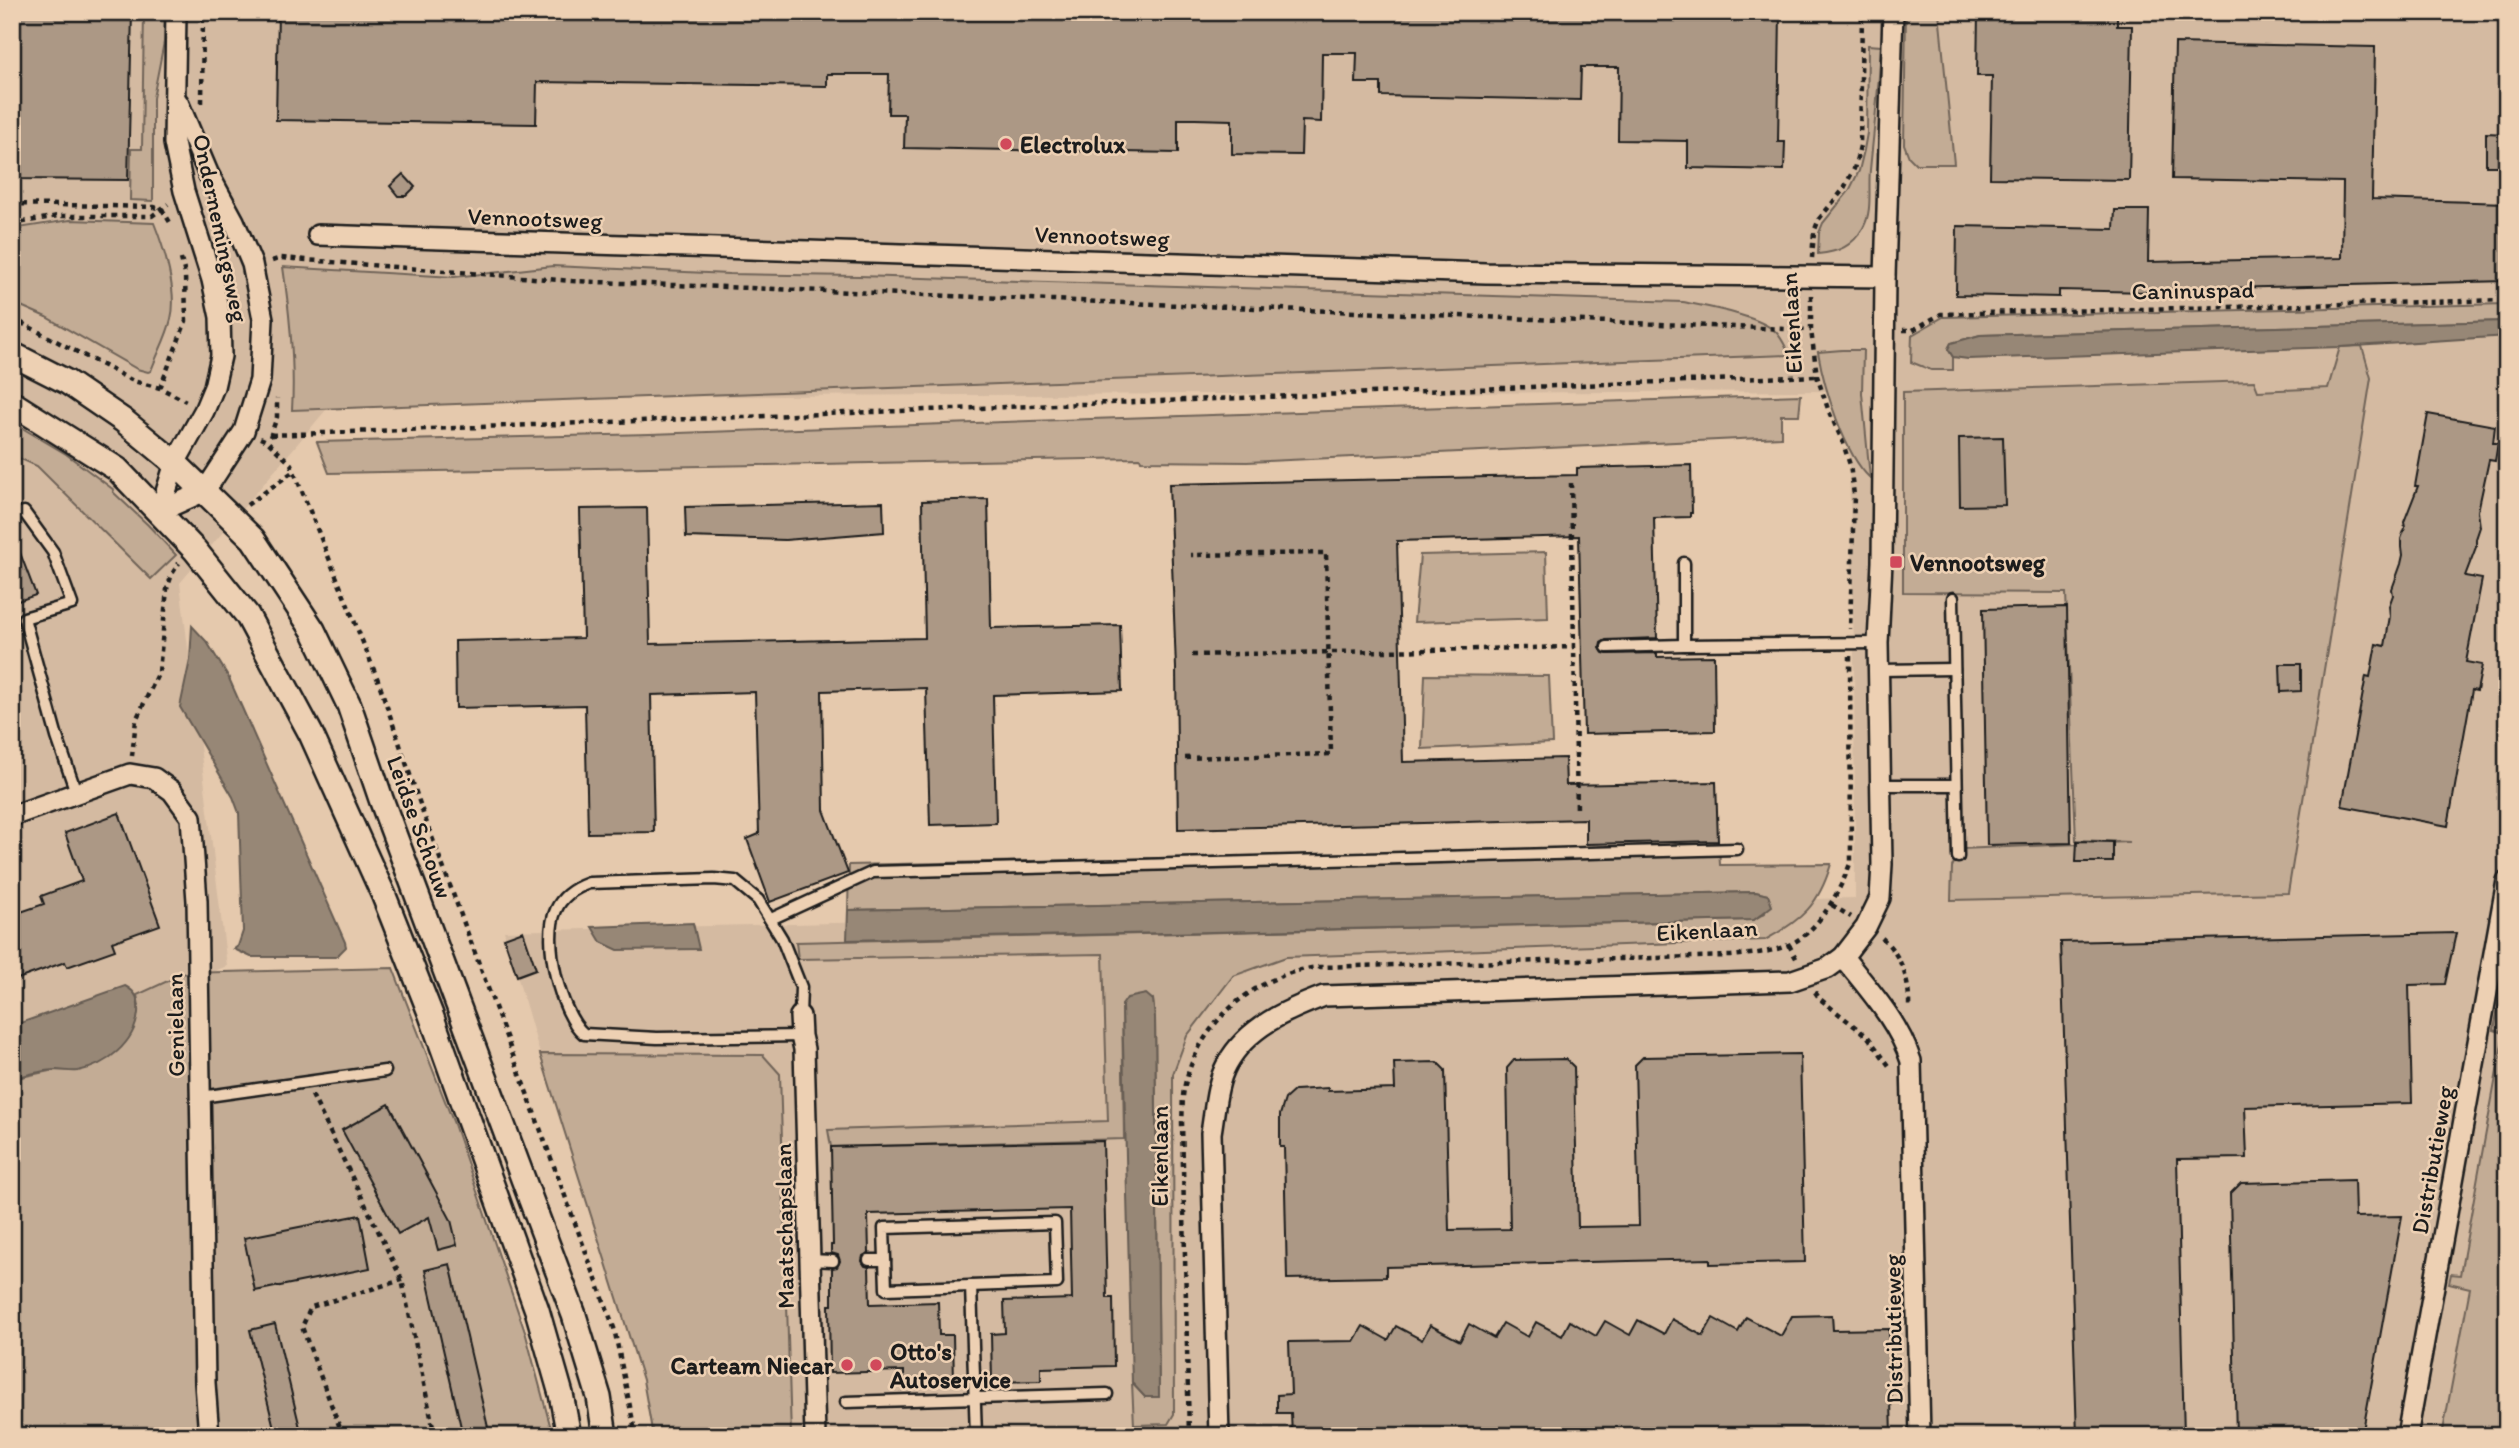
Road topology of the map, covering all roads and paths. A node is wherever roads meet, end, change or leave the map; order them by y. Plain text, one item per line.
1 (176, 12) edge
2 (203, 12) edge
3 (1862, 12) edge
4 (1893, 12) edge
5 (174, 91) junction
6 (204, 114) dead end
7 (12, 204) edge
8 (162, 209) junction
9 (12, 224) edge
10 (176, 234) dead end
11 (318, 235) dead end
12 (179, 247) dead end
13 (267, 262) dead end
14 (1811, 277) junction
15 (1885, 277) junction
16 (2507, 300) edge
17 (12, 318) edge
18 (1811, 330) junction
19 (1884, 331) junction
20 (12, 354) edge
21 (1817, 376) junction
22 (12, 403) edge
23 (175, 463) junction
24 (294, 471) junction
25 (1570, 483) dead end
26 (205, 491) junction
27 (160, 511) junction
28 (12, 516) edge
29 (232, 518) junction
30 (195, 550) junction
31 (1191, 555) dead end
32 (1684, 563) dead end
33 (1953, 598) dead end
34 (1850, 643) junction
35 (1878, 643) junction
36 (1685, 645) junction
37 (1574, 647) junction
38 (1607, 647) dead end
39 (1328, 652) junction
40 (1192, 655) dead end
41 (1954, 669) junction
42 (1879, 670) junction
43 (1185, 758) dead end
44 (130, 774) junction
45 (1880, 785) junction
46 (1956, 785) junction
47 (76, 792) junction
48 (1577, 811) dead end
49 (12, 816) edge
50 (1737, 849) dead end
51 (1958, 858) dead end
52 (2506, 887) edge
53 (771, 919) junction
54 (1789, 945) junction
55 (1843, 957) junction
56 (1806, 976) junction
57 (801, 1026) junction
58 (385, 1070) dead end
59 (305, 1082) junction
60 (1913, 1096) junction
61 (201, 1097) junction
62 (810, 1260) junction
63 (869, 1260) dead end
64 (885, 1260) junction
65 (833, 1261) dead end
66 (402, 1280) junction
67 (971, 1286) junction
68 (1107, 1394) dead end
69 (975, 1398) junction
70 (846, 1402) dead end
71 (209, 1436) edge
72 (343, 1436) edge
73 (435, 1436) edge
74 (569, 1436) edge
75 (605, 1436) edge
76 (636, 1436) edge
77 (815, 1436) edge
78 (976, 1436) edge
79 (1189, 1436) edge
80 (1219, 1436) edge
81 (1920, 1436) edge
82 (2407, 1436) edge

1 - 5 street, Ondernemingsweg
2 - 6 path, Ondernemingsweg
3 - 14 path, Eikenlaan
4 - 15 street
5 - 23 street, Ondernemingsweg
5 - 26 street, Ondernemingsweg
7 - 8 path
8 - 9 path
8 - 10 path, Ondernemingsweg
11 - 14 street, Vennootsweg
12 - 17 path, Ondernemingsweg
13 - 18 path
14 - 15 street, Vennootsweg
14 - 18 path, Eikenlaan
15 - 19 street
16 - 19 path, Caninuspad
18 - 21 path, Eikenlaan
19 - 35 street
20 - 23 street, Leidse Schouw
21 - 24 path, Leidse Schouw
21 - 34 path, Eikenlaan
22 - 27 street
23 - 26 street, Leidse Schouw
23 - 27 street, Ondernemingsweg
24 - 29 path
24 - 76 path, Leidse Schouw
25 - 37 path
26 - 27 street
26 - 29 street, Leidse Schouw
27 - 30 street
28 - 47 lane
29 - 75 street, Leidse Schouw
30 - 44 path
30 - 74 street
31 - 39 path
32 - 36 lane
33 - 41 lane
34 - 35 lane
34 - 36 lane
34 - 54 path, Eikenlaan
35 - 42 street
36 - 38 lane
37 - 39 path
37 - 48 path
39 - 40 path
39 - 43 path
41 - 42 lane
41 - 46 lane
42 - 45 street
44 - 47 street
44 - 61 street, Genielaan
45 - 46 lane
45 - 55 street
46 - 51 lane
47 - 49 street
50 - 53 lane
52 - 82 street, Distributieweg
53 - 57 lane
53 - 57 lane
54 - 56 path
54 - 79 path, Eikenlaan
55 - 56 street
55 - 60 street, Distributieweg
56 - 60 path
56 - 80 street
57 - 62 street, Maatschapslaan
58 - 59 lane
59 - 61 lane
59 - 66 path
60 - 81 street, Distributieweg
61 - 71 street, Genielaan
62 - 65 lane
62 - 77 street, Maatschapslaan
63 - 64 lane
64 - 67 lane
64 - 67 lane
66 - 72 path
66 - 73 path
67 - 69 lane
68 - 69 lane
69 - 70 lane
69 - 78 lane

